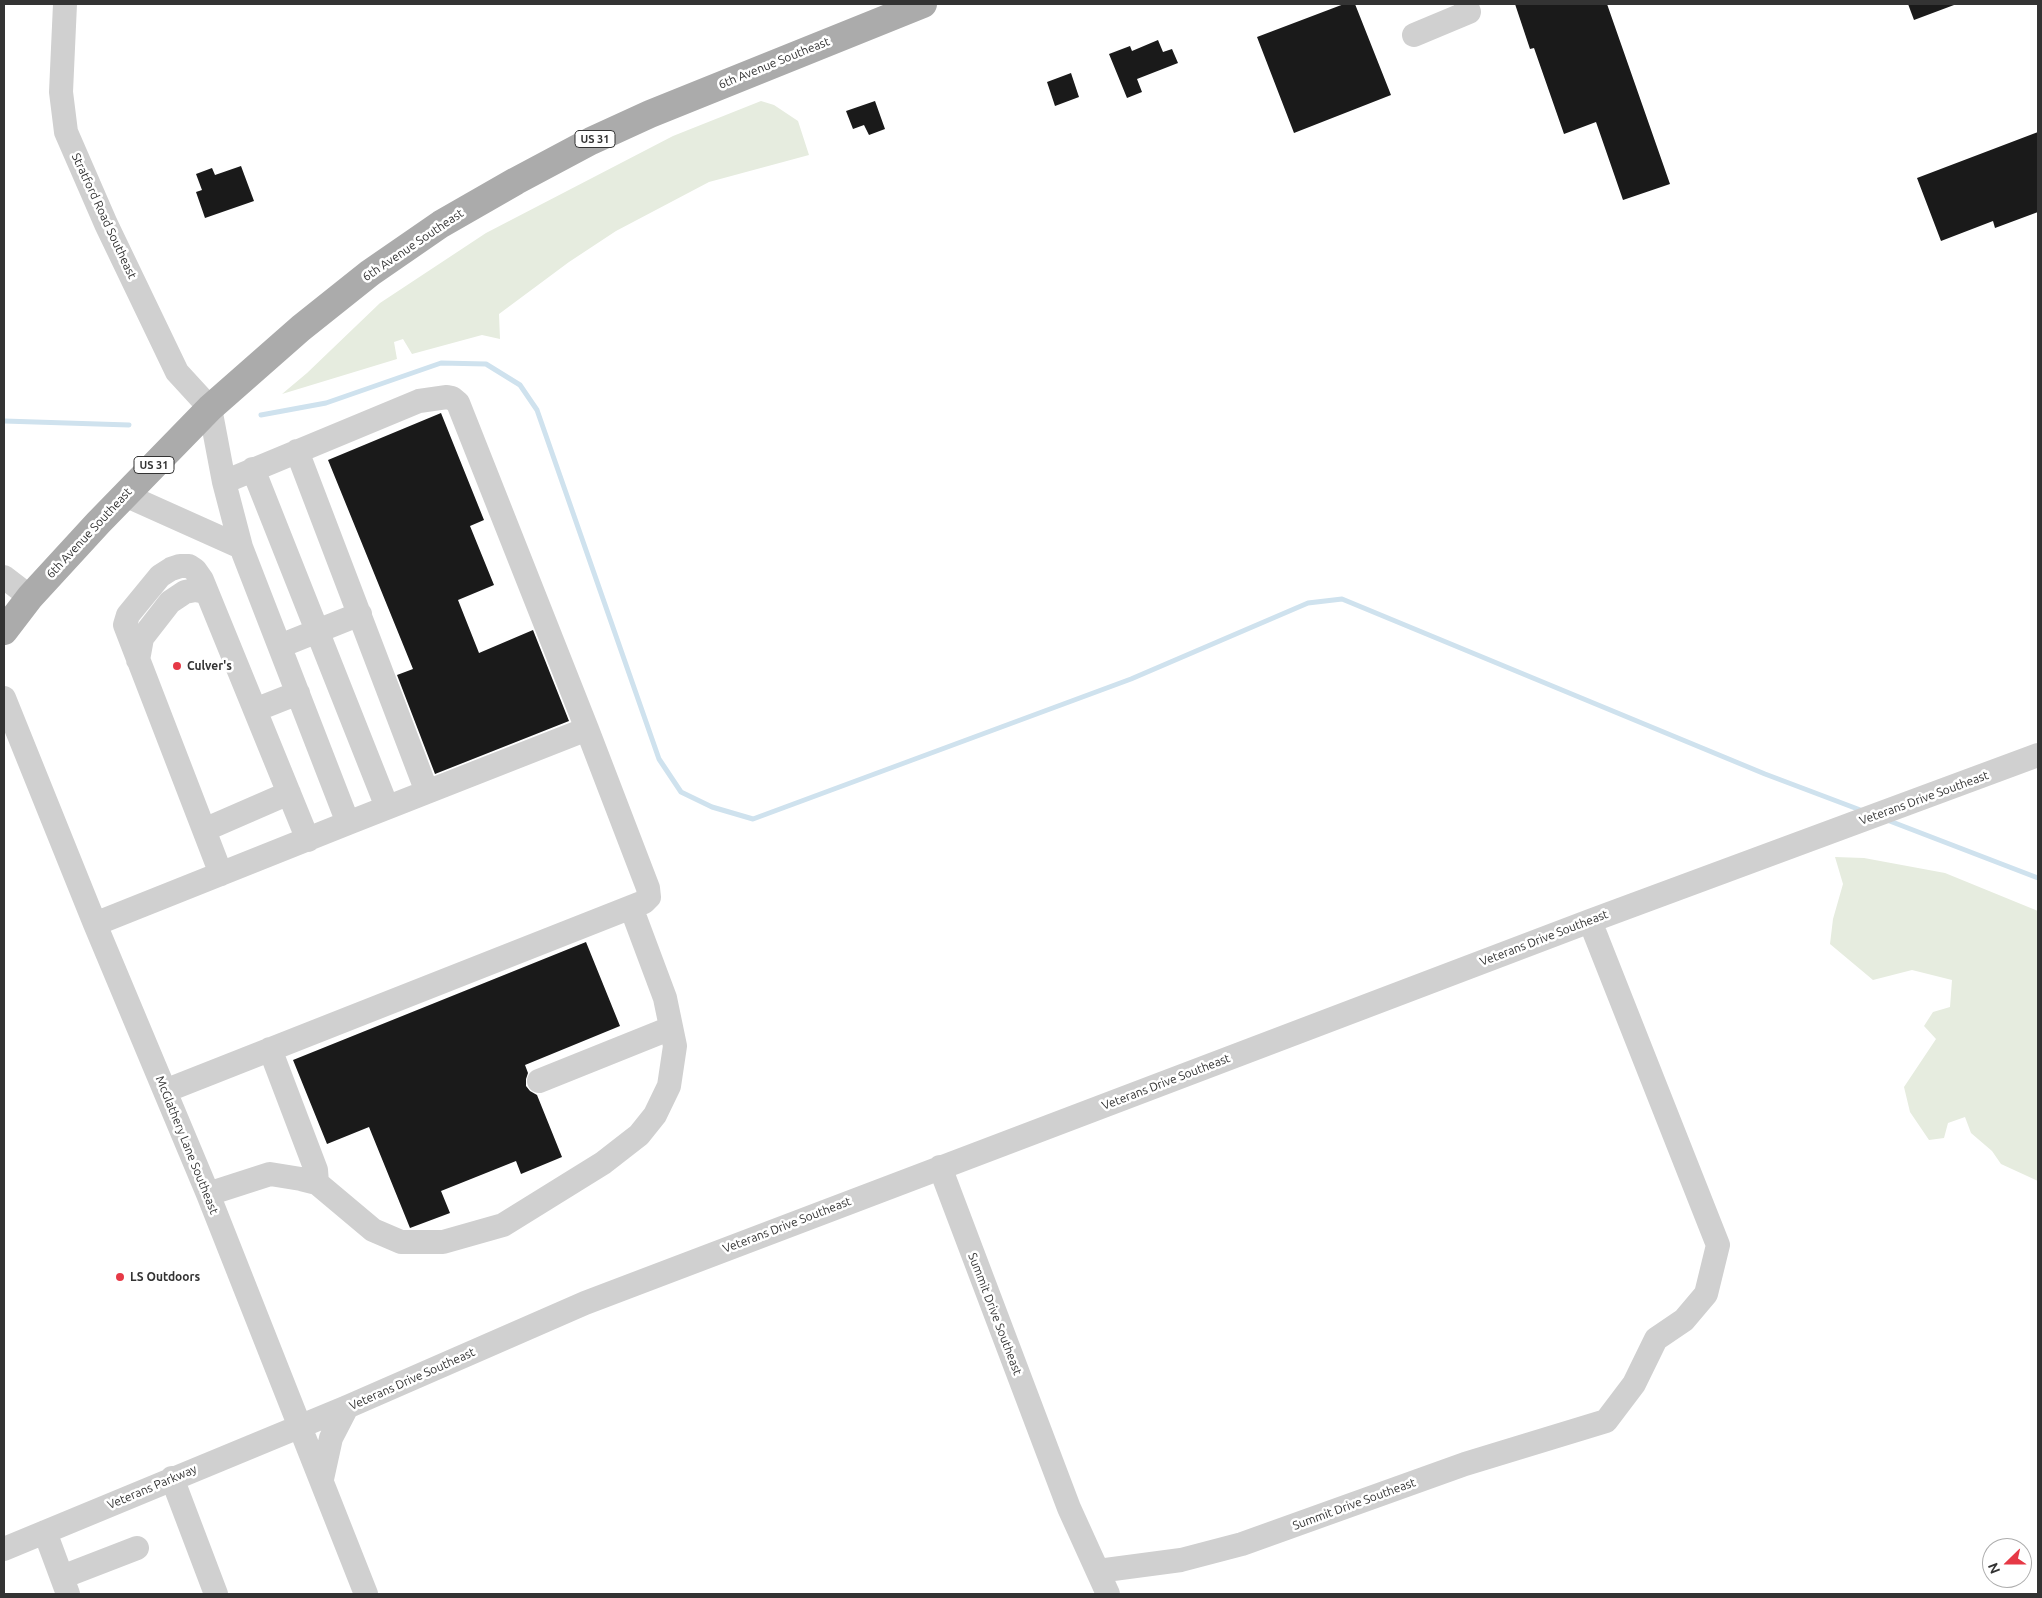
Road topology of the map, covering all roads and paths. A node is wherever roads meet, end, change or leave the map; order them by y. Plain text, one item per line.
1 (65, 4) edge
2 (923, 4) edge
3 (1466, 4) edge
4 (886, 10) edge
5 (1414, 35) dead end
6 (210, 408) junction
7 (297, 451) junction
8 (253, 470) junction
9 (224, 482) junction
10 (125, 495) junction
11 (242, 548) junction
12 (4, 577) edge
13 (30, 597) junction
14 (360, 614) junction
15 (4, 631) edge
16 (317, 631) junction
17 (280, 646) junction
18 (298, 693) junction
19 (4, 698) edge
20 (255, 710) junction
21 (587, 730) junction
22 (2038, 755) edge
23 (428, 792) junction
24 (289, 793) junction
25 (387, 807) junction
26 (348, 823) junction
27 (204, 830) junction
28 (308, 840) junction
29 (221, 874) junction
30 (631, 907) junction
31 (1590, 920) junction
32 (95, 924) junction
33 (671, 1028) junction
34 (270, 1049) junction
35 (539, 1081) dead end
36 (165, 1091) junction
37 (940, 1167) junction
38 (317, 1183) junction
39 (208, 1194) junction
40 (347, 1407) junction
41 (300, 1426) junction
42 (172, 1478) junction
43 (322, 1479) junction
44 (45, 1532) junction
45 (137, 1548) dead end
46 (4, 1549) edge
47 (1098, 1571) junction
48 (65, 1586) edge
49 (216, 1594) edge
50 (366, 1594) edge
51 (1108, 1594) edge

1 - 6 street, Stratford Road Southeast
2 - 4 main road, 6th Avenue Southeast / US 31
3 - 5 street
4 - 6 main road, 6th Avenue Southeast / US 31
6 - 9 street
6 - 10 main road, 6th Avenue Southeast / US 31
7 - 8 street
7 - 14 street
7 - 21 street
8 - 9 street
8 - 16 street
9 - 11 street
10 - 11 street
10 - 13 main road, 6th Avenue Southeast / US 31
11 - 17 street
12 - 13 street
13 - 15 main road, 6th Avenue Southeast / US 31
14 - 16 street
14 - 23 street
16 - 17 street
16 - 25 street
17 - 18 street
18 - 20 street
18 - 26 street
19 - 32 street, McGlathery Lane Southeast
20 - 24 street
20 - 27 street
21 - 23 street
21 - 30 street
22 - 31 street, Veterans Drive Southeast
23 - 25 street
24 - 27 street
24 - 28 street
25 - 26 street
26 - 28 street
27 - 29 street
28 - 29 street
29 - 32 street
30 - 33 street
30 - 34 street
31 - 37 street, Veterans Drive Southeast
31 - 47 street, Summit Drive Southeast
32 - 36 street, McGlathery Lane Southeast
33 - 35 street
33 - 38 street
34 - 36 street
34 - 38 street
36 - 39 street, McGlathery Lane Southeast
37 - 40 street, Veterans Drive Southeast
37 - 47 street, Summit Drive Southeast
38 - 39 street
39 - 41 street, McGlathery Lane Southeast
40 - 41 street, Veterans Drive Southeast
40 - 43 street
41 - 42 street, Veterans Parkway
41 - 43 street, McGlathery Lane Southeast
42 - 44 street, Veterans Parkway
42 - 49 street
43 - 50 street, McGlathery Lane Southeast
44 - 46 street, Veterans Parkway
44 - 48 street
45 - 48 street
47 - 51 street, Summit Drive Southeast

